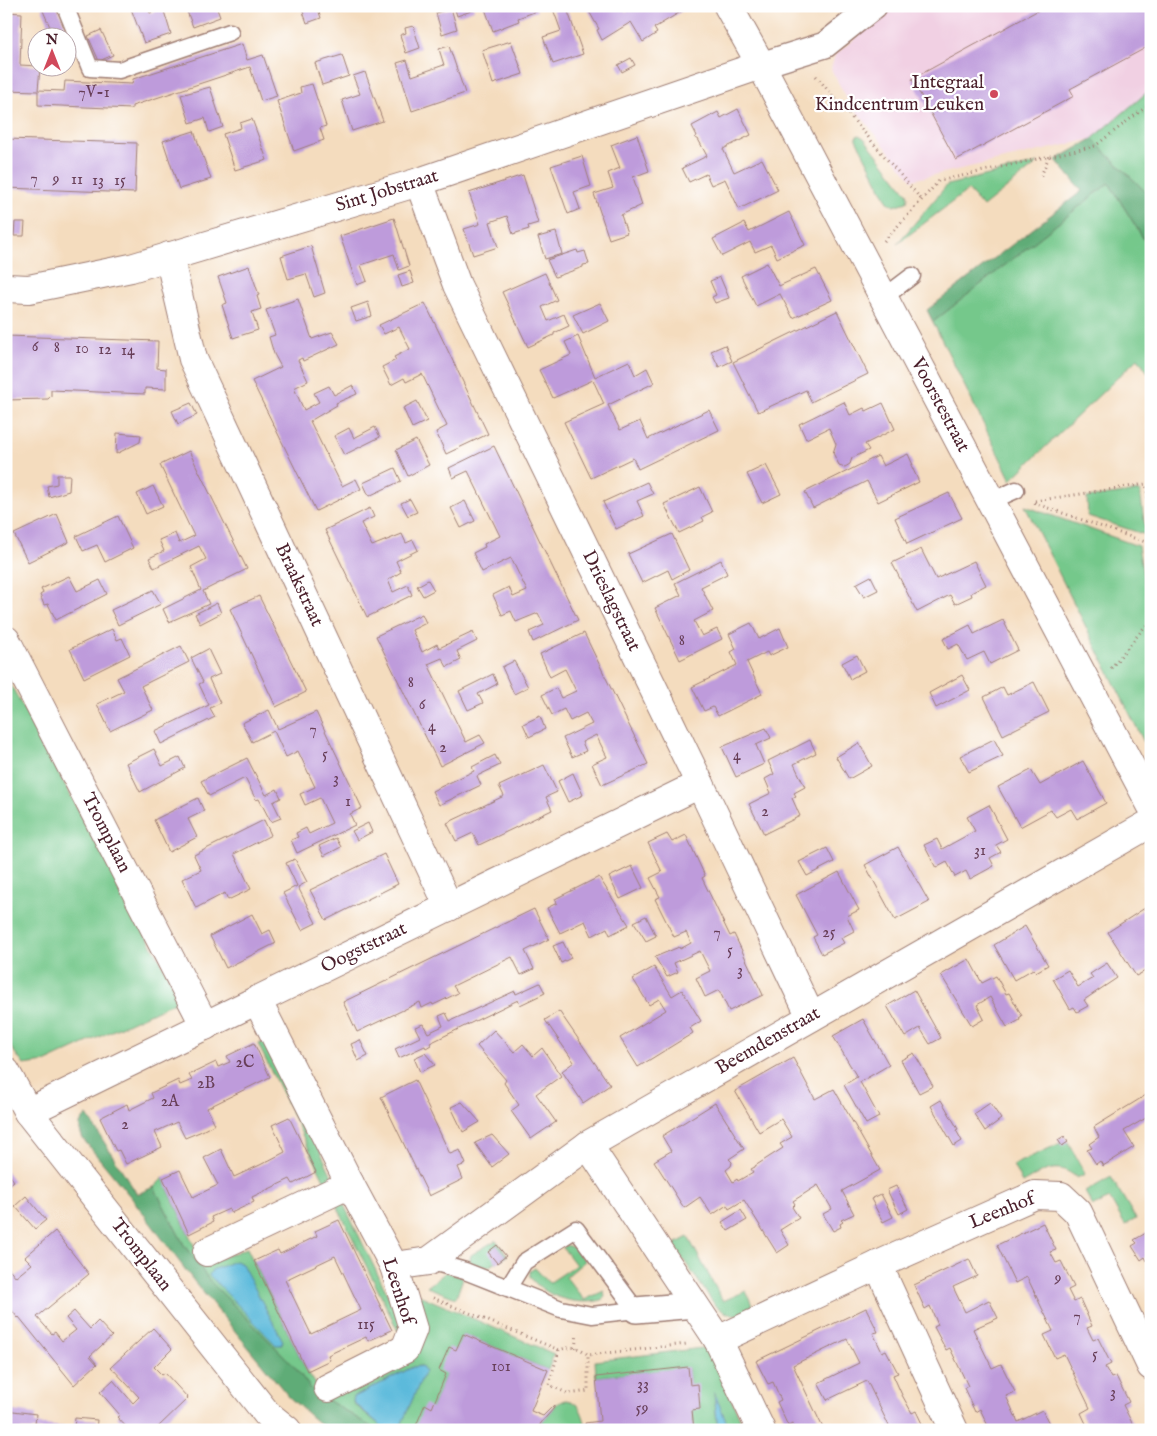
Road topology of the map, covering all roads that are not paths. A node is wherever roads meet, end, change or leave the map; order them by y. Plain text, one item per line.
1 (65, 6) edge
2 (728, 6) edge
3 (874, 6) edge
4 (230, 32) dead end
5 (761, 65) junction
6 (419, 182) junction
7 (169, 256) junction
8 (912, 276) dead end
9 (6, 288) edge
10 (884, 298) junction
11 (1016, 490) dead end
12 (991, 501) junction
13 (6, 640) edge
14 (700, 784) junction
15 (1151, 805) edge
16 (1151, 823) edge
17 (449, 907) junction
18 (257, 1000) junction
19 (811, 1017) junction
20 (205, 1026) junction
21 (6, 1073) edge
22 (28, 1112) junction
23 (588, 1145) junction
24 (350, 1184) junction
25 (207, 1252) dead end
26 (429, 1261) junction
27 (878, 1265) junction
28 (394, 1266) junction
29 (508, 1288) junction
30 (695, 1305) junction
31 (636, 1310) junction
32 (718, 1340) junction
33 (1151, 1366) edge
34 (328, 1388) dead end
35 (268, 1425) edge
36 (760, 1430) edge
37 (954, 1430) edge

1 - 4 lane
2 - 5 street, Voorstestraat
3 - 5 street
5 - 6 street, Sint Jobstraat
5 - 10 street, Voorstestraat
6 - 7 street, Sint Jobstraat
6 - 14 street, Drieslagstraat
7 - 9 street, Sint Jobstraat
7 - 17 street, Braakstraat
8 - 10 lane
10 - 12 street, Voorstestraat
11 - 12 lane
12 - 15 street, Voorstestraat
13 - 20 street, Tromplaan
14 - 17 street, Oogststraat
14 - 19 street, Drieslagstraat
16 - 19 street, Beemdenstraat
17 - 18 street, Oogststraat
18 - 20 street, Oogststraat
18 - 24 street, Leenhof
19 - 23 street, Beemdenstraat
20 - 22 street, Oogststraat
21 - 22 street, Tromplaan
22 - 35 street, Tromplaan
23 - 26 street, Beemdenstraat
23 - 30 street
24 - 25 street
24 - 28 street, Leenhof
26 - 28 street, Beemdenstraat
26 - 29 lane
27 - 32 street, Leenhof
27 - 33 street, Leenhof
27 - 37 street
28 - 34 street, Leenhof
29 - 31 lane
29 - 31 lane
30 - 31 street
30 - 32 street
32 - 36 street

